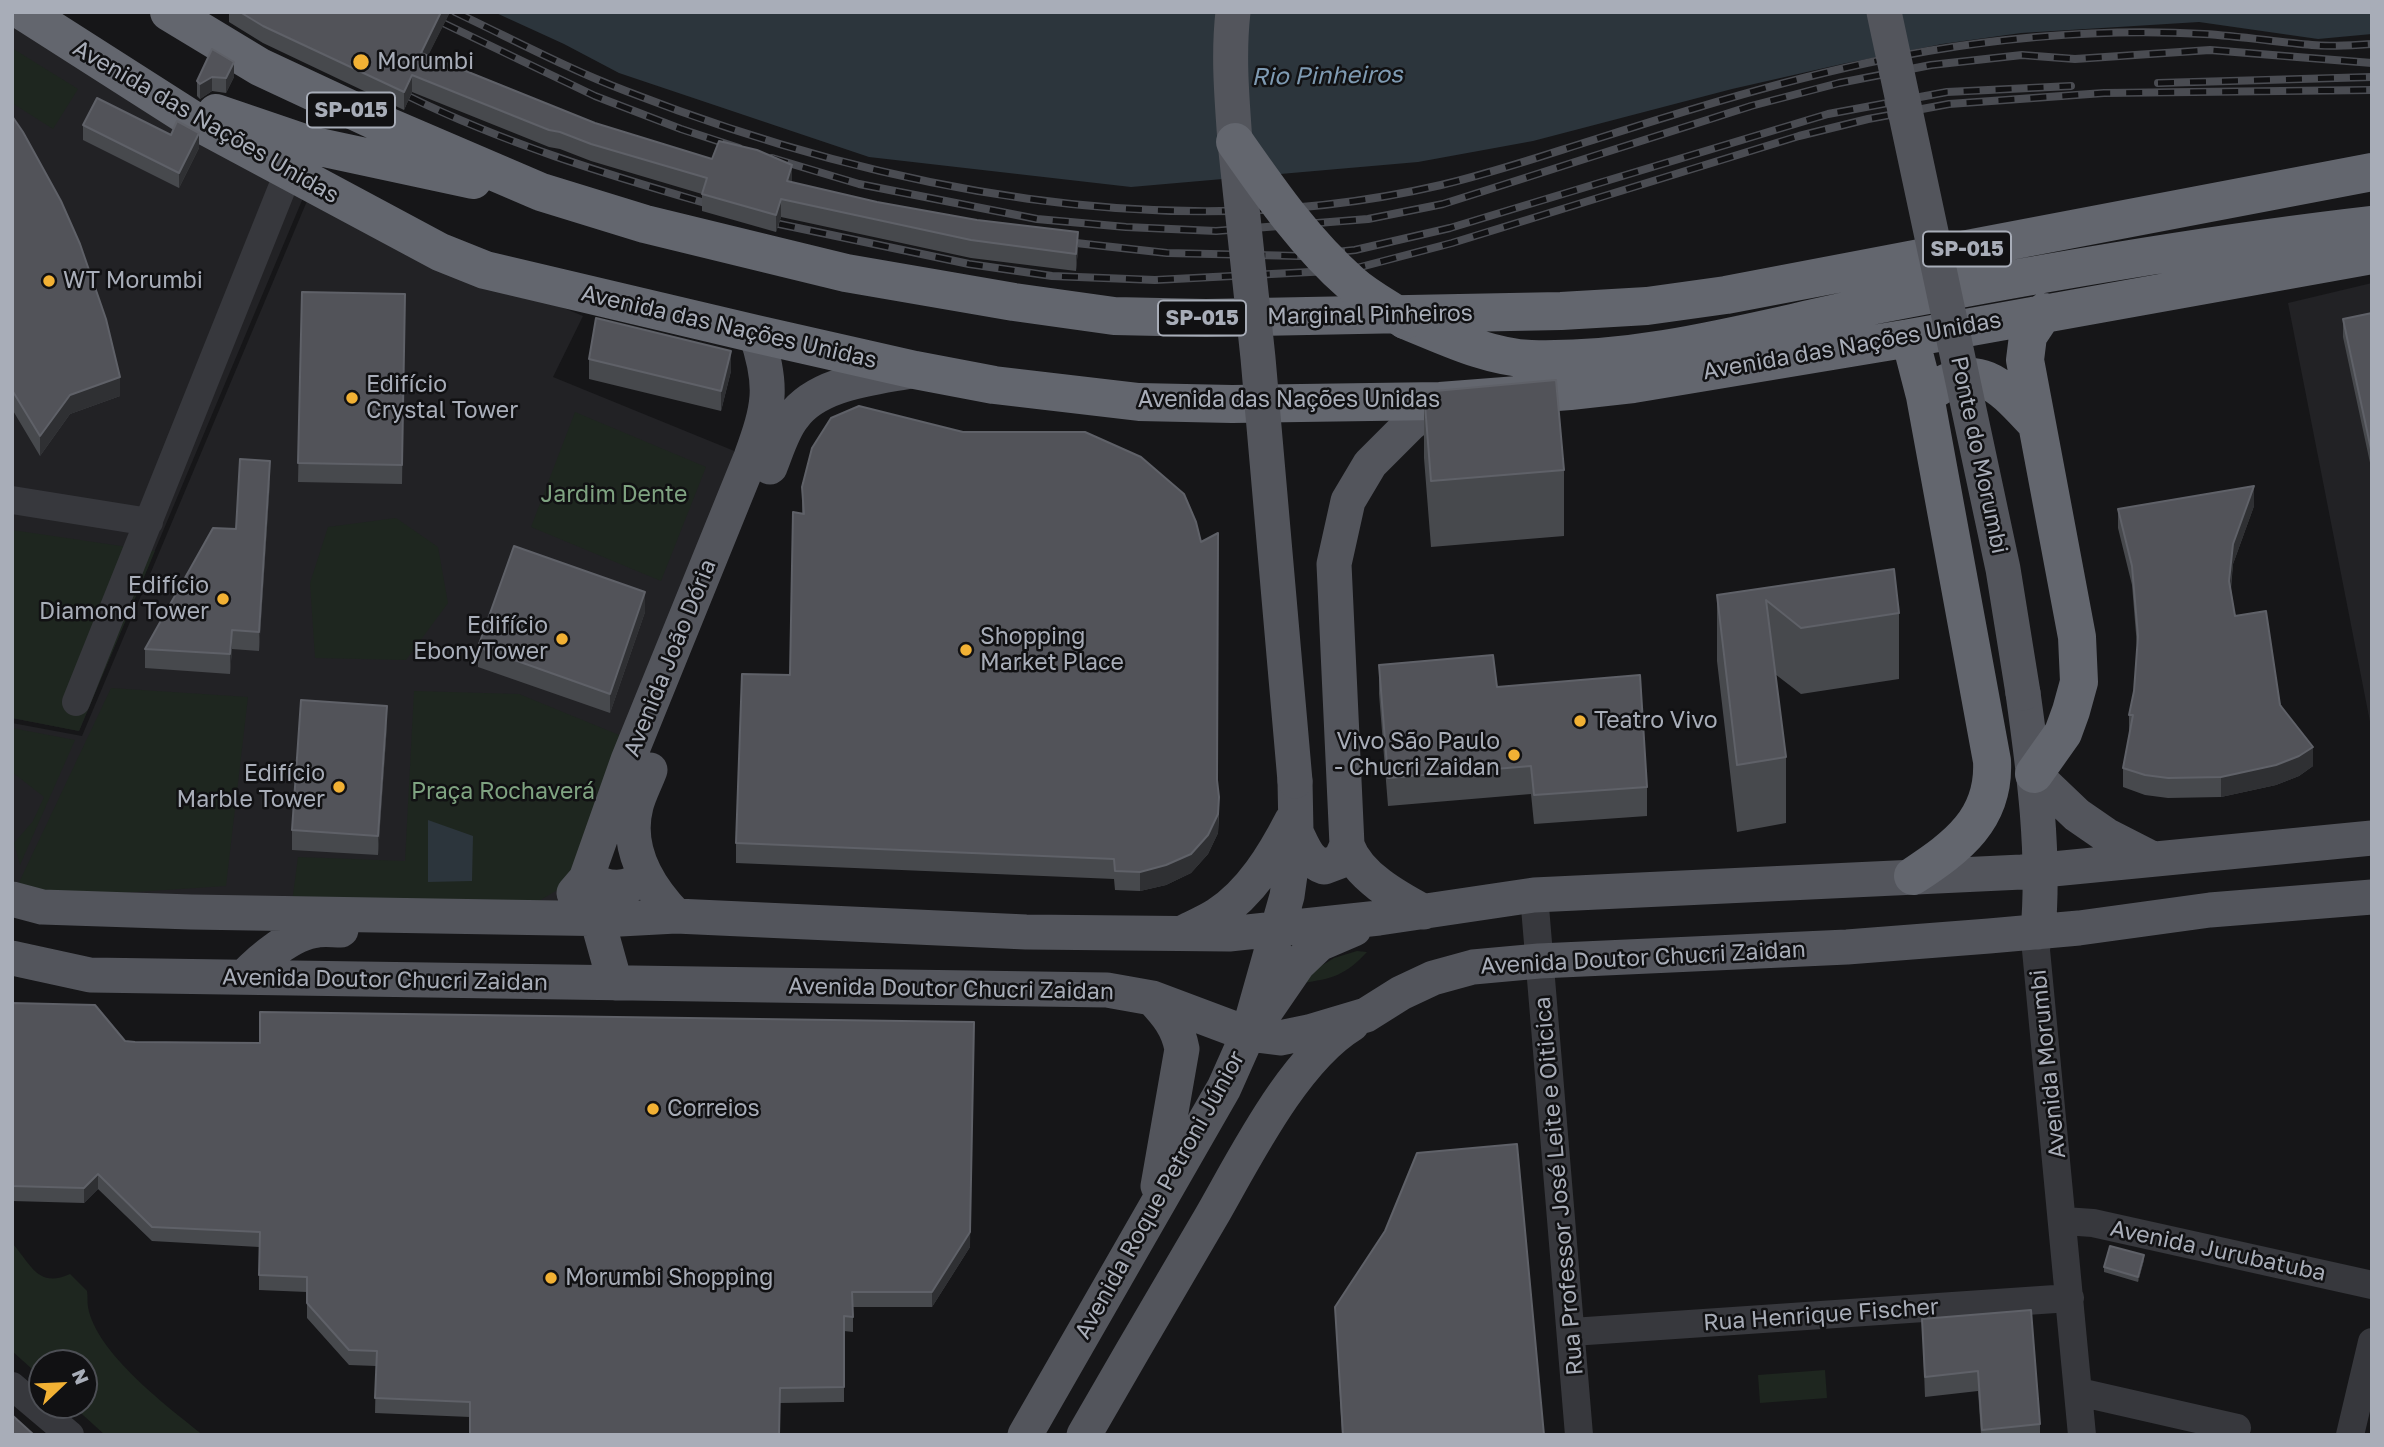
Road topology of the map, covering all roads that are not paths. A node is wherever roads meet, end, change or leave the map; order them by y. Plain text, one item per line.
1 (24, 12) edge
2 (169, 12) edge
3 (1233, 12) edge
4 (1884, 12) edge
5 (142, 88) junction
6 (1235, 142) junction
7 (2372, 172) edge
8 (288, 173) junction
9 (541, 192) junction
10 (2227, 198) junction
11 (2369, 225) edge
12 (2044, 312) junction
13 (756, 334) junction
14 (1910, 338) junction
15 (915, 370) junction
16 (1924, 396) junction
17 (1440, 401) junction
18 (2035, 422) junction
19 (12, 500) edge
20 (149, 522) junction
21 (2024, 693) joint
22 (76, 702) dead end
23 (2035, 774) junction
24 (1295, 809) junction
25 (2372, 838) edge
26 (1347, 845) junction
27 (2153, 859) junction
28 (2041, 870) junction
29 (646, 876) junction
30 (1913, 876) junction
31 (586, 879) junction
32 (1534, 895) junction
33 (2372, 897) edge
34 (12, 899) edge
35 (1424, 912) junction
36 (384, 915) junction
37 (676, 916) junction
38 (536, 918) junction
39 (1379, 918) junction
40 (598, 919) junction
41 (1279, 928) junction
42 (2038, 932) junction
43 (1182, 934) junction
44 (12, 958) edge
45 (1539, 961) junction
46 (244, 977) junction
47 (615, 983) junction
48 (1152, 998) junction
49 (1366, 1015) junction
50 (1248, 1034) junction
51 (1153, 1211) junction
52 (2063, 1221) junction
53 (2372, 1285) edge
54 (2070, 1298) junction
55 (1572, 1332) junction
56 (2372, 1342) edge
57 (12, 1386) edge
58 (2079, 1392) junction
59 (2237, 1428) dead end
60 (71, 1435) edge
61 (1025, 1435) edge
62 (1084, 1435) edge
63 (1579, 1435) edge
64 (2082, 1435) edge
65 (2350, 1435) edge

1 - 5 highway, Avenida das Nações Unidas
2 - 9 highway, SP-015
3 - 6 main road
4 - 21 main road, Ponte do Morumbi, bridge
5 - 8 highway, Avenida das Nações Unidas
5 - 9 highway
6 - 11 highway, bridge
6 - 24 main road, bridge
7 - 10 highway, SP-015
8 - 13 highway, Avenida das Nações Unidas
8 - 20 street
9 - 10 highway, Marginal Pinheiros / SP-015
10 - 11 highway
11 - 12 highway, Avenida das Nações Unidas
12 - 14 highway, Avenida das Nações Unidas
12 - 18 highway
13 - 15 highway, Avenida das Nações Unidas
13 - 31 main road, Avenida João Dória
14 - 16 highway
14 - 17 highway, Avenida das Nações Unidas
15 - 17 highway, Avenida das Nações Unidas
15 - 29 main road, Avenida João Dória
16 - 18 highway
16 - 30 highway
17 - 26 main road
18 - 23 highway
19 - 20 street
20 - 22 street
21 - 23 main road, Avenida Morumbi
23 - 27 main road
23 - 28 main road, Avenida Morumbi
24 - 26 main road
24 - 41 main road, Avenida Roque Petroni Júnior
24 - 43 main road
25 - 27 main road
26 - 35 main road
27 - 28 main road
28 - 30 main road
28 - 42 main road, Avenida Morumbi
29 - 31 main road
29 - 37 main road, Avenida João Dória
30 - 32 main road
31 - 38 main road
31 - 40 main road
32 - 35 main road
32 - 45 street, Rua Professor José Leite e Oiticica
33 - 42 main road, Avenida Doutor Chucri Zaidan
34 - 36 main road
35 - 39 main road
36 - 38 main road
36 - 46 main road
37 - 40 main road
37 - 43 main road
38 - 40 main road
39 - 41 main road
39 - 50 main road
40 - 47 main road
41 - 43 main road
41 - 50 main road, Avenida Roque Petroni Júnior
42 - 45 main road, Avenida Doutor Chucri Zaidan
42 - 52 street, Avenida Morumbi
44 - 46 main road, Avenida Doutor Chucri Zaidan
45 - 49 main road, Avenida Doutor Chucri Zaidan
45 - 55 street, Rua Professor José Leite e Oiticica
46 - 47 main road, Avenida Doutor Chucri Zaidan
47 - 48 main road, Avenida Doutor Chucri Zaidan
48 - 50 main road, Avenida Doutor Chucri Zaidan
48 - 51 main road
49 - 50 main road, Avenida Doutor Chucri Zaidan
49 - 62 main road
50 - 51 main road, Avenida Roque Petroni Júnior
51 - 61 main road, Avenida Roque Petroni Júnior
52 - 53 street, Avenida Jurubatuba
52 - 54 street, Avenida Morumbi
54 - 55 street, Rua Henrique Fischer
54 - 58 street, Avenida Morumbi
55 - 63 street, Rua Professor José Leite e Oiticica
56 - 65 street
57 - 60 street
58 - 59 street
58 - 64 street, Avenida Morumbi

